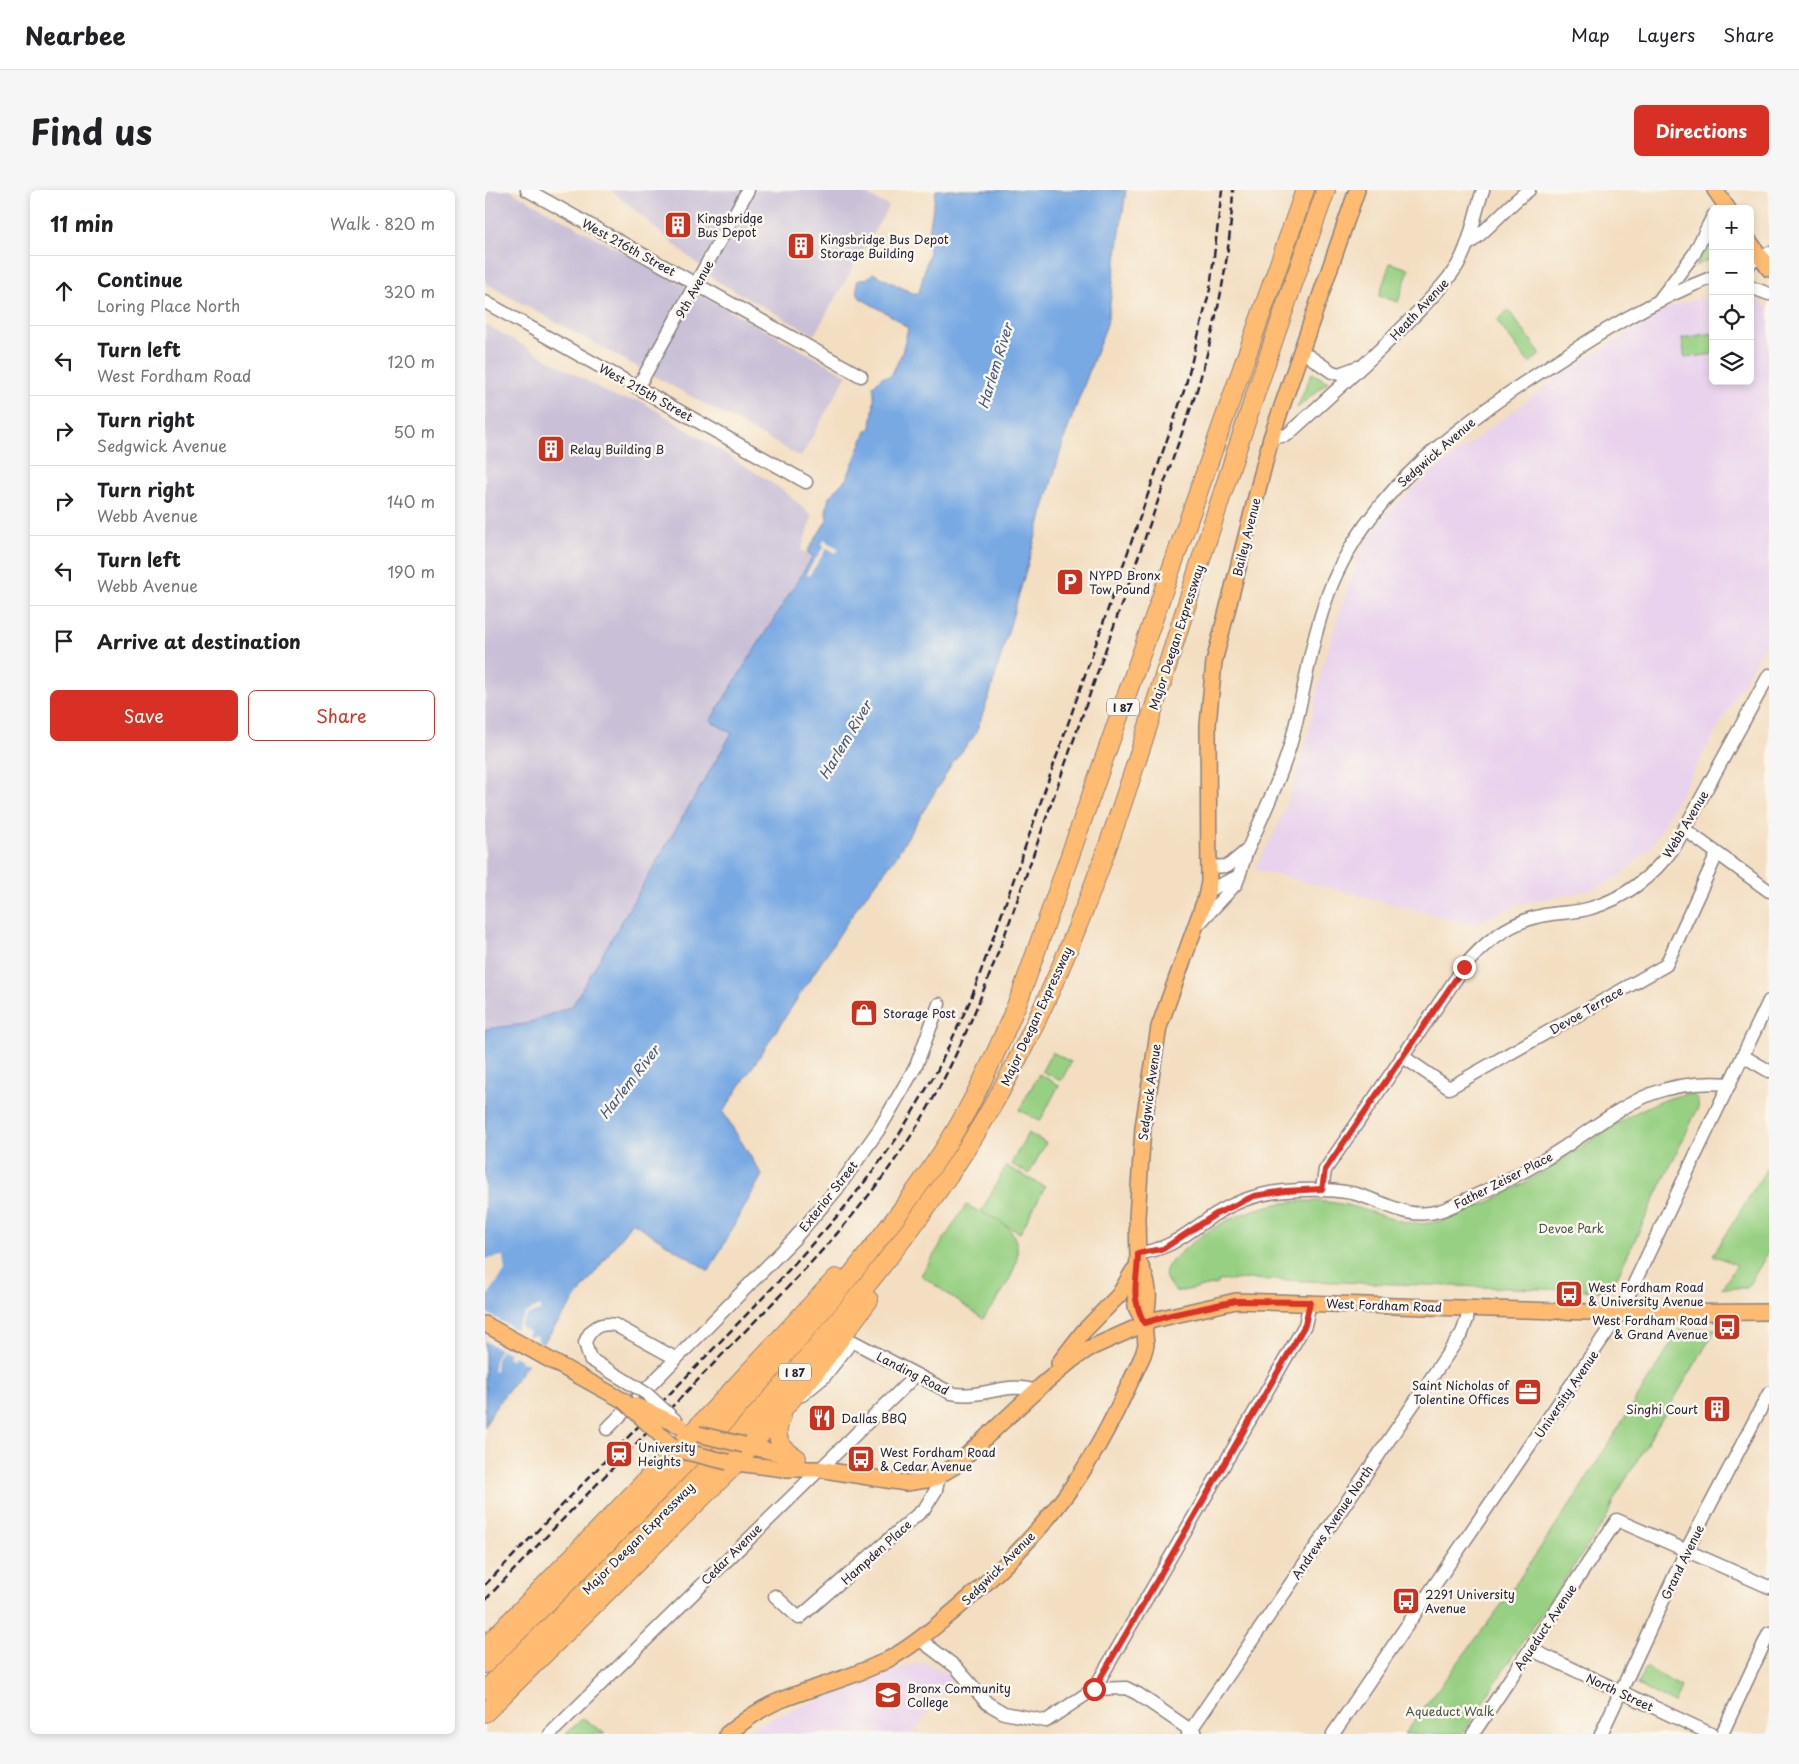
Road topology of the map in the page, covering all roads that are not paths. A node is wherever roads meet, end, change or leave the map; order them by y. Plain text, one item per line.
1 (527, 190) edge
2 (748, 190) edge
3 (1305, 190) edge
4 (1326, 190) edge
5 (1357, 190) edge
6 (1483, 190) edge
7 (1529, 190) edge
8 (1709, 224) edge
9 (1467, 245) junction
10 (1754, 248) edge
11 (1762, 261) edge
12 (1709, 279) edge
13 (697, 285) junction
14 (1754, 289) edge
15 (1769, 294) edge
16 (1660, 299) junction
17 (485, 302) edge
18 (1301, 350) junction
19 (1365, 364) junction
20 (1339, 374) junction
21 (861, 376) dead end
22 (1340, 387) junction
23 (638, 388) junction
24 (1271, 438) junction
25 (807, 482) dead end
26 (1769, 675) edge
27 (1684, 829) junction
28 (1248, 849) junction
29 (1717, 854) junction
30 (1209, 867) junction
31 (1239, 876) junction
32 (1769, 891) edge
33 (1206, 894) junction
34 (1194, 929) junction
35 (1769, 1001) edge
36 (939, 1004) dead end
37 (1402, 1056) junction
38 (1743, 1056) junction
39 (1769, 1071) edge
40 (1731, 1084) junction
41 (1322, 1189) junction
42 (929, 1204) junction
43 (903, 1207) junction
44 (1138, 1257) junction
45 (1310, 1302) junction
46 (1468, 1307) junction
47 (1769, 1312) edge
48 (1620, 1313) junction
49 (1144, 1323) junction
50 (485, 1324) edge
51 (675, 1358) junction
52 (915, 1376) junction
53 (623, 1380) junction
54 (1039, 1389) junction
55 (1769, 1393) edge
56 (624, 1400) junction
57 (789, 1405) junction
58 (607, 1429) dead end
59 (690, 1430) junction
60 (748, 1446) junction
61 (677, 1449) junction
62 (797, 1458) junction
63 (732, 1463) junction
64 (818, 1468) junction
65 (939, 1476) junction
66 (1687, 1549) junction
67 (1769, 1587) edge
68 (775, 1596) dead end
69 (1769, 1633) edge
70 (919, 1639) junction
71 (485, 1647) edge
72 (1530, 1650) junction
73 (485, 1664) edge
74 (1094, 1689) junction
75 (485, 1690) edge
76 (1621, 1692) junction
77 (485, 1713) edge
78 (1191, 1733) edge
79 (550, 1734) edge
80 (727, 1734) edge
81 (1333, 1734) edge
82 (1473, 1734) edge
83 (1601, 1734) edge
84 (1711, 1734) edge
85 (1722, 1734) edge

1 - 13 street, West 216th Street
2 - 13 street, 9th Avenue
3 - 43 highway, Major Deegan Expressway / I 87
4 - 42 highway, Major Deegan Expressway / I 87
5 - 18 main road, Bailey Avenue
6 - 9 street, Heath Avenue
7 - 9 street
8 - 16 street
9 - 19 street, Heath Avenue
10 - 11 main road
12 - 16 street, Sedgwick Avenue
13 - 21 street, West 216th Street
13 - 23 street, 9th Avenue
14 - 15 street
16 - 28 street, Sedgwick Avenue
17 - 23 street, West 215th Street
18 - 20 street
18 - 24 main road, Bailey Avenue
19 - 20 street, Heath Avenue
19 - 22 street, Heath Avenue
20 - 22 street
22 - 24 street, Heath Avenue
23 - 25 street, West 215th Street
24 - 30 main road, Bailey Avenue
26 - 27 street, Webb Avenue
27 - 29 street
27 - 37 street, Webb Avenue
28 - 30 street, Sedgwick Avenue
28 - 31 street, Sedgwick Avenue
29 - 32 street
29 - 37 street, Devoe Terrace
30 - 33 main road, Bailey Avenue
31 - 33 street
31 - 34 street, Sedgwick Avenue
33 - 34 main road, Sedgwick Avenue
34 - 44 main road, Sedgwick Avenue
35 - 38 street, University Avenue
36 - 51 street, Exterior Street
37 - 41 street, Webb Avenue
38 - 39 street
38 - 40 street, University Avenue
40 - 41 street, Father Zeiser Place
40 - 48 street, University Avenue
41 - 44 street
42 - 57 highway
42 - 75 highway, Major Deegan Expressway / I 87
43 - 59 highway
43 - 73 highway, Major Deegan Expressway / I 87
44 - 49 main road, Sedgwick Avenue
44 - 54 main road
45 - 46 main road, West Fordham Road
45 - 49 main road, West Fordham Road
45 - 74 street
46 - 48 main road, West Fordham Road
46 - 78 street, Andrews Avenue North
47 - 48 main road, West Fordham Road
48 - 81 street, University Avenue
49 - 54 main road, West Fordham Road
49 - 70 main road, Sedgwick Avenue
50 - 56 main road, West Fordham Road
51 - 53 street
51 - 58 street, Exterior Street
52 - 54 street, Landing Road
52 - 57 street, Landing Road
52 - 64 street, Cedar Avenue
53 - 56 street
53 - 59 street, bridge
54 - 65 main road, West Fordham Road
55 - 66 street, Grand Avenue
56 - 59 main road, West Fordham Road, bridge
56 - 61 main road, West Fordham Road, bridge
57 - 60 highway
57 - 62 highway
59 - 60 main road, West Fordham Road, bridge
59 - 61 highway
60 - 62 main road, West Fordham Road
60 - 63 highway
61 - 63 main road, West Fordham Road, bridge
61 - 71 highway
62 - 64 main road, West Fordham Road
63 - 64 main road, West Fordham Road
63 - 77 highway
64 - 65 main road, West Fordham Road
64 - 79 street, Cedar Avenue
65 - 68 street, Hampden Place
66 - 67 street
66 - 72 street, Aqueduct Avenue
66 - 76 street, Grand Avenue
69 - 85 street
70 - 74 street
70 - 80 main road, Sedgwick Avenue
72 - 76 street, North Street
72 - 82 street, Aqueduct Avenue
74 - 78 street
76 - 83 street, Grand Avenue
76 - 84 street, North Street

